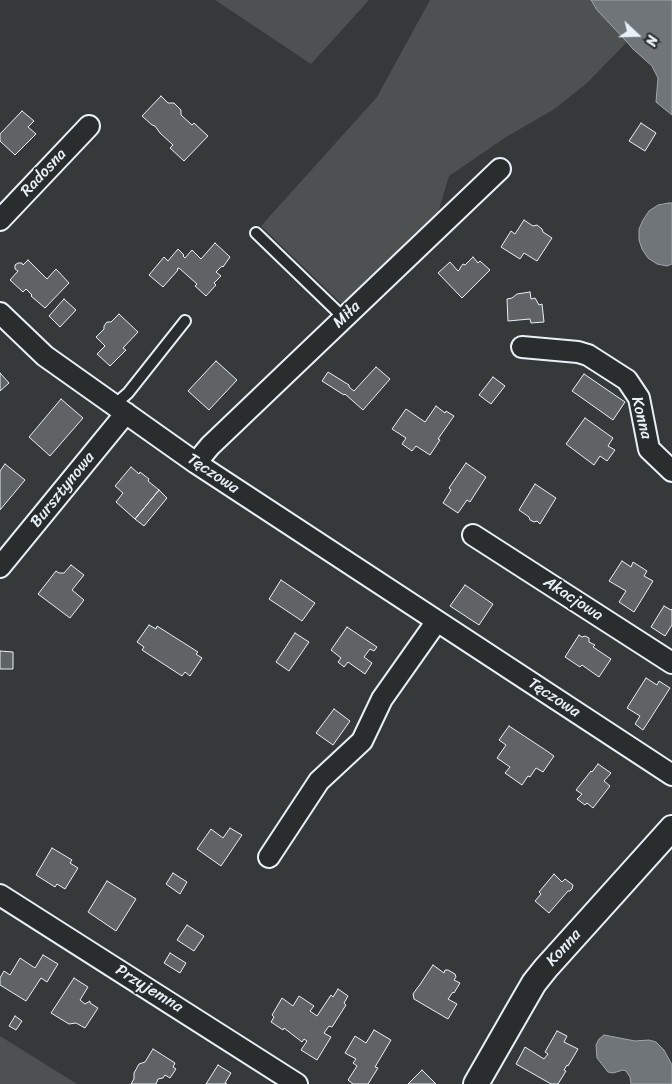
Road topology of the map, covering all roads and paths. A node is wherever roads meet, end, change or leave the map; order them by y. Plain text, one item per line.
1 (89, 126) dead end
2 (500, 169) dead end
3 (0, 220) edge
4 (256, 233) dead end
5 (0, 313) edge
6 (344, 318) junction
7 (185, 321) dead end
8 (522, 347) dead end
9 (120, 409) junction
10 (196, 463) junction
11 (672, 472) edge
12 (473, 534) dead end
13 (0, 566) edge
14 (437, 621) junction
15 (672, 663) edge
16 (672, 775) edge
17 (672, 828) edge
18 (269, 857) dead end
19 (0, 895) edge
20 (297, 1084) edge
21 (476, 1084) edge

1 - 3 street, Radosna
2 - 6 street, Miła
4 - 6 lane
5 - 9 street, Tęczowa
6 - 10 street, Miła
7 - 9 lane
8 - 11 street, Konna
9 - 10 street, Tęczowa
9 - 13 street, Bursztynowa
10 - 14 street, Tęczowa
12 - 15 street, Akacjowa
14 - 16 street, Tęczowa
14 - 18 street
17 - 21 street, Konna
19 - 20 street, Przyjemna

